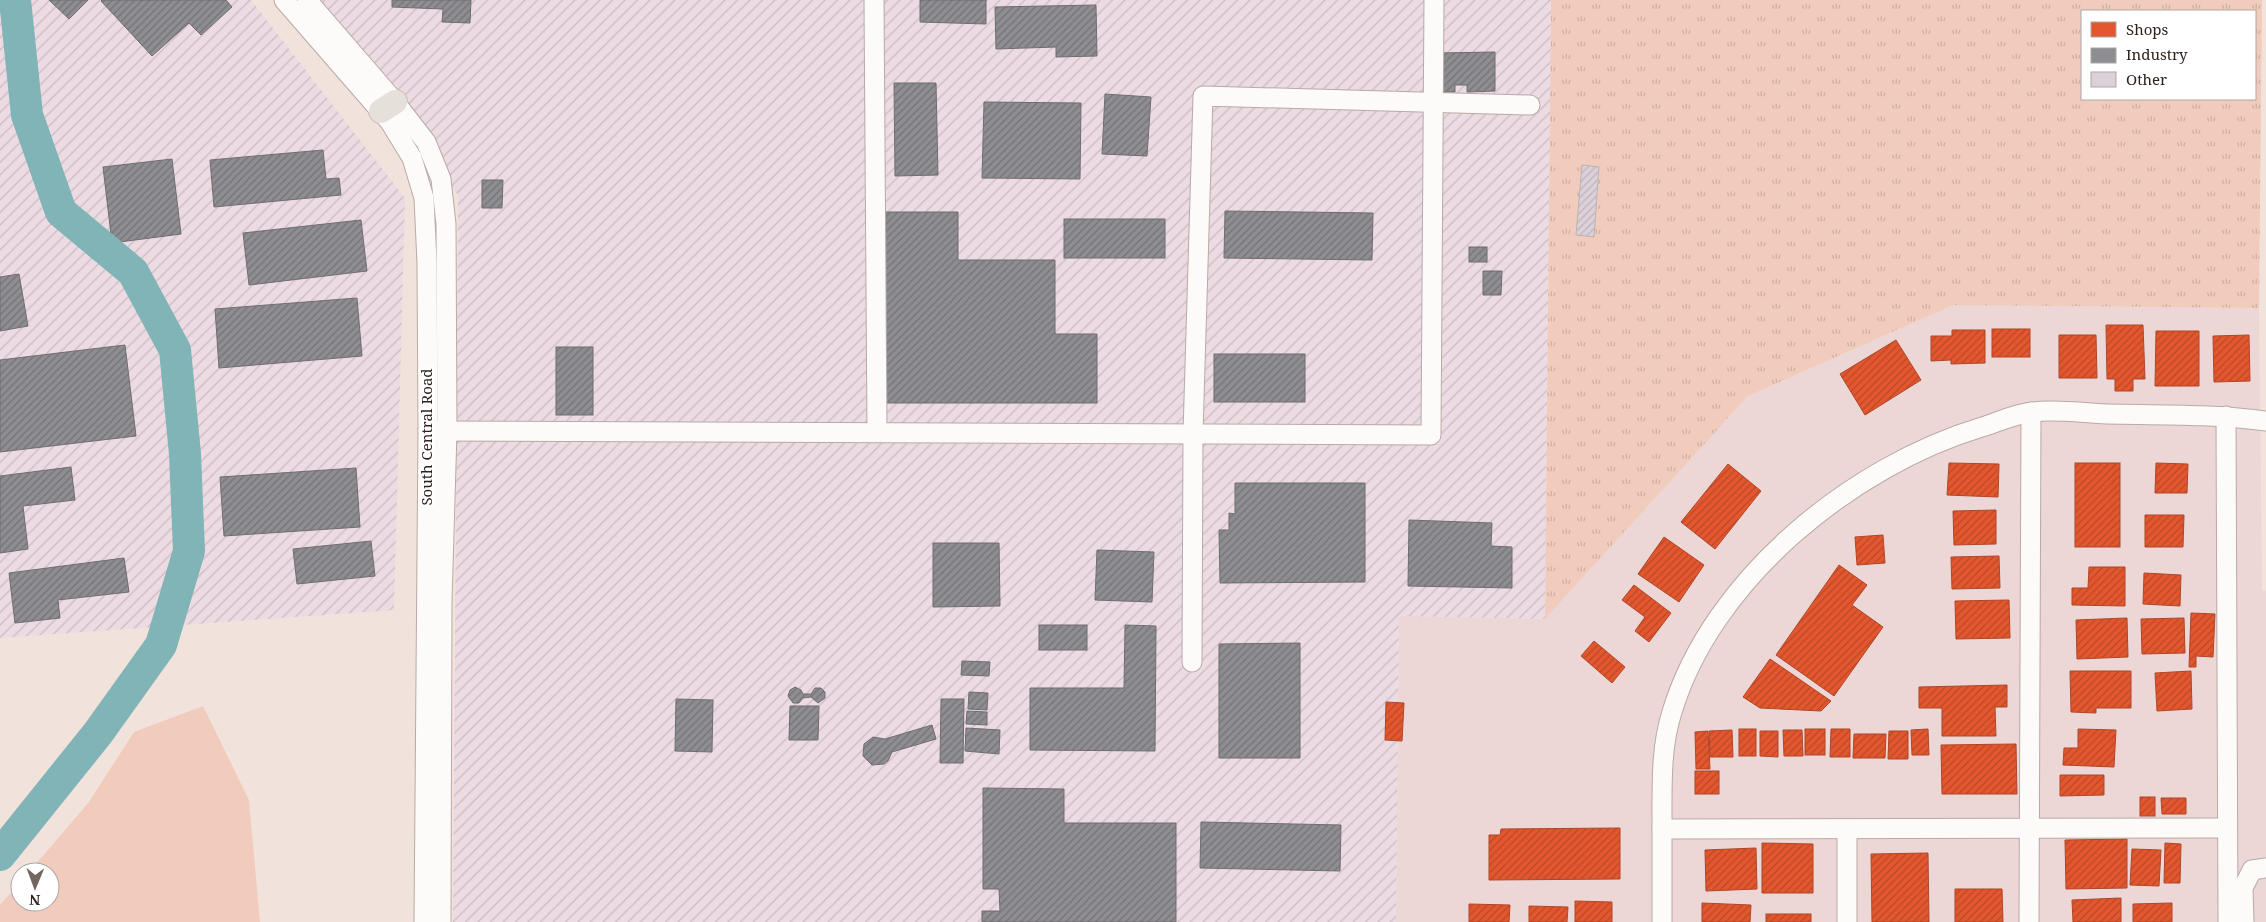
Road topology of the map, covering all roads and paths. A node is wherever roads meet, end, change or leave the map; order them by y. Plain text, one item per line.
1 (284, 0) edge
2 (307, 0) edge
3 (874, 0) edge
4 (1434, 0) edge
5 (1433, 102) junction
6 (1530, 105) dead end
7 (388, 107) junction
8 (2031, 412) junction
9 (2226, 416) junction
10 (2266, 421) edge
11 (428, 430) junction
12 (447, 431) junction
13 (877, 432) junction
14 (1193, 434) junction
15 (1192, 662) dead end
16 (2030, 828) junction
17 (2227, 828) junction
18 (1662, 829) junction
19 (1847, 829) junction
20 (2266, 868) edge
21 (424, 922) edge
22 (441, 922) edge
23 (1662, 922) edge
24 (1847, 922) edge
25 (2029, 922) edge
26 (2228, 922) edge
27 (2244, 922) edge

1 - 7 street, South Central Road
2 - 7 street, South Central Road
3 - 13 street
4 - 5 street
5 - 6 street
5 - 14 street
5 - 14 street
7 - 11 street, South Central Road
7 - 12 street, South Central Road
8 - 9 street
8 - 16 street
8 - 18 street
9 - 10 street
9 - 17 street
11 - 12 street
11 - 21 street, South Central Road
12 - 13 street
12 - 22 street, South Central Road
13 - 14 street
14 - 15 street
16 - 17 street
16 - 19 street
16 - 25 street
17 - 26 street
18 - 19 street
18 - 23 street
19 - 24 street
20 - 27 street

